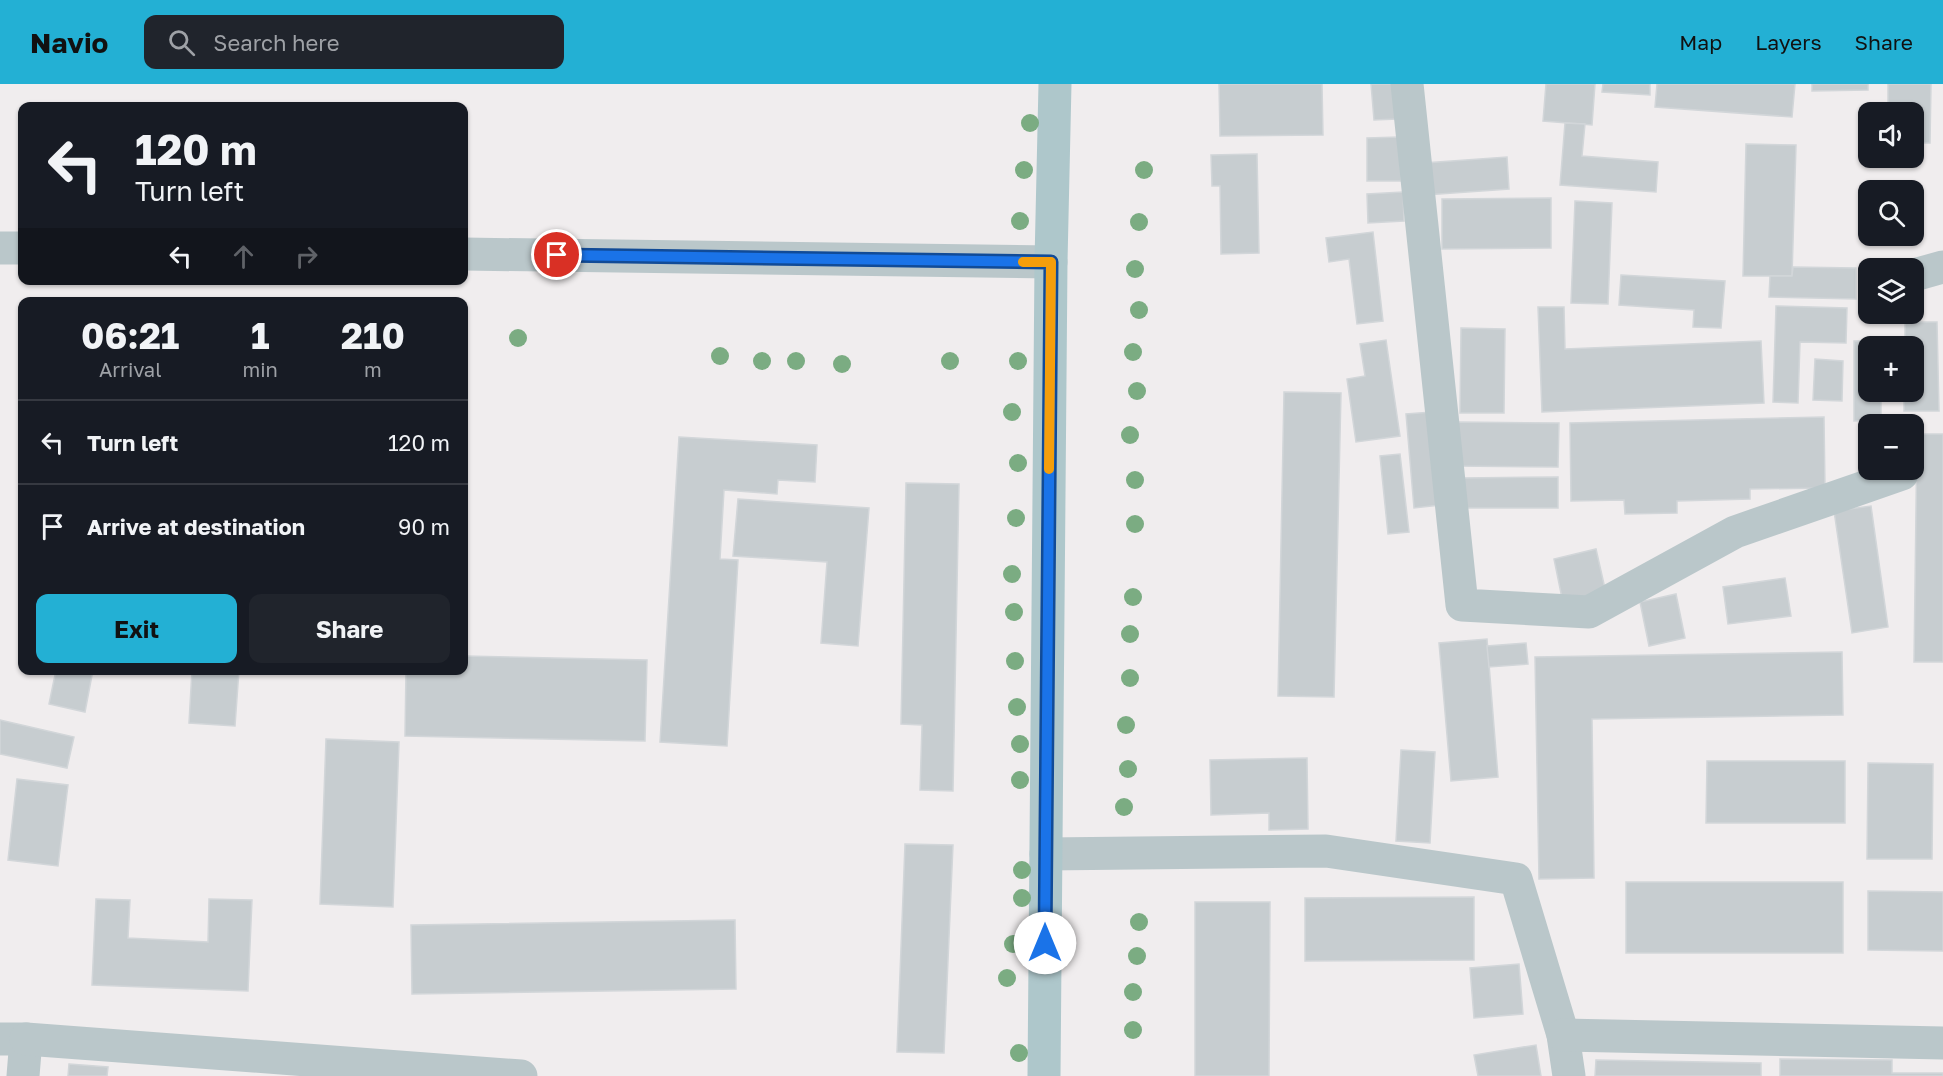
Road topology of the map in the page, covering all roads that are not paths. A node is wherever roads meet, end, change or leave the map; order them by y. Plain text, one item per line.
1 (1055, 84) edge
2 (1407, 84) edge
3 (0, 248) edge
4 (18, 248) edge
5 (468, 254) edge
6 (1051, 262) junction
7 (1943, 267) edge
8 (1924, 272) edge
9 (1885, 480) edge
10 (1046, 854) junction
11 (1563, 1035) junction
12 (13, 1039) edge
13 (1943, 1043) edge
14 (23, 1076) edge
15 (521, 1076) edge
16 (1044, 1076) edge
17 (1569, 1076) edge

1 - 6 main road
2 - 9 street
3 - 4 street
5 - 6 street
6 - 10 main road
7 - 8 street
10 - 11 street
10 - 16 main road
11 - 13 street
11 - 17 street
12 - 14 street
12 - 15 street

